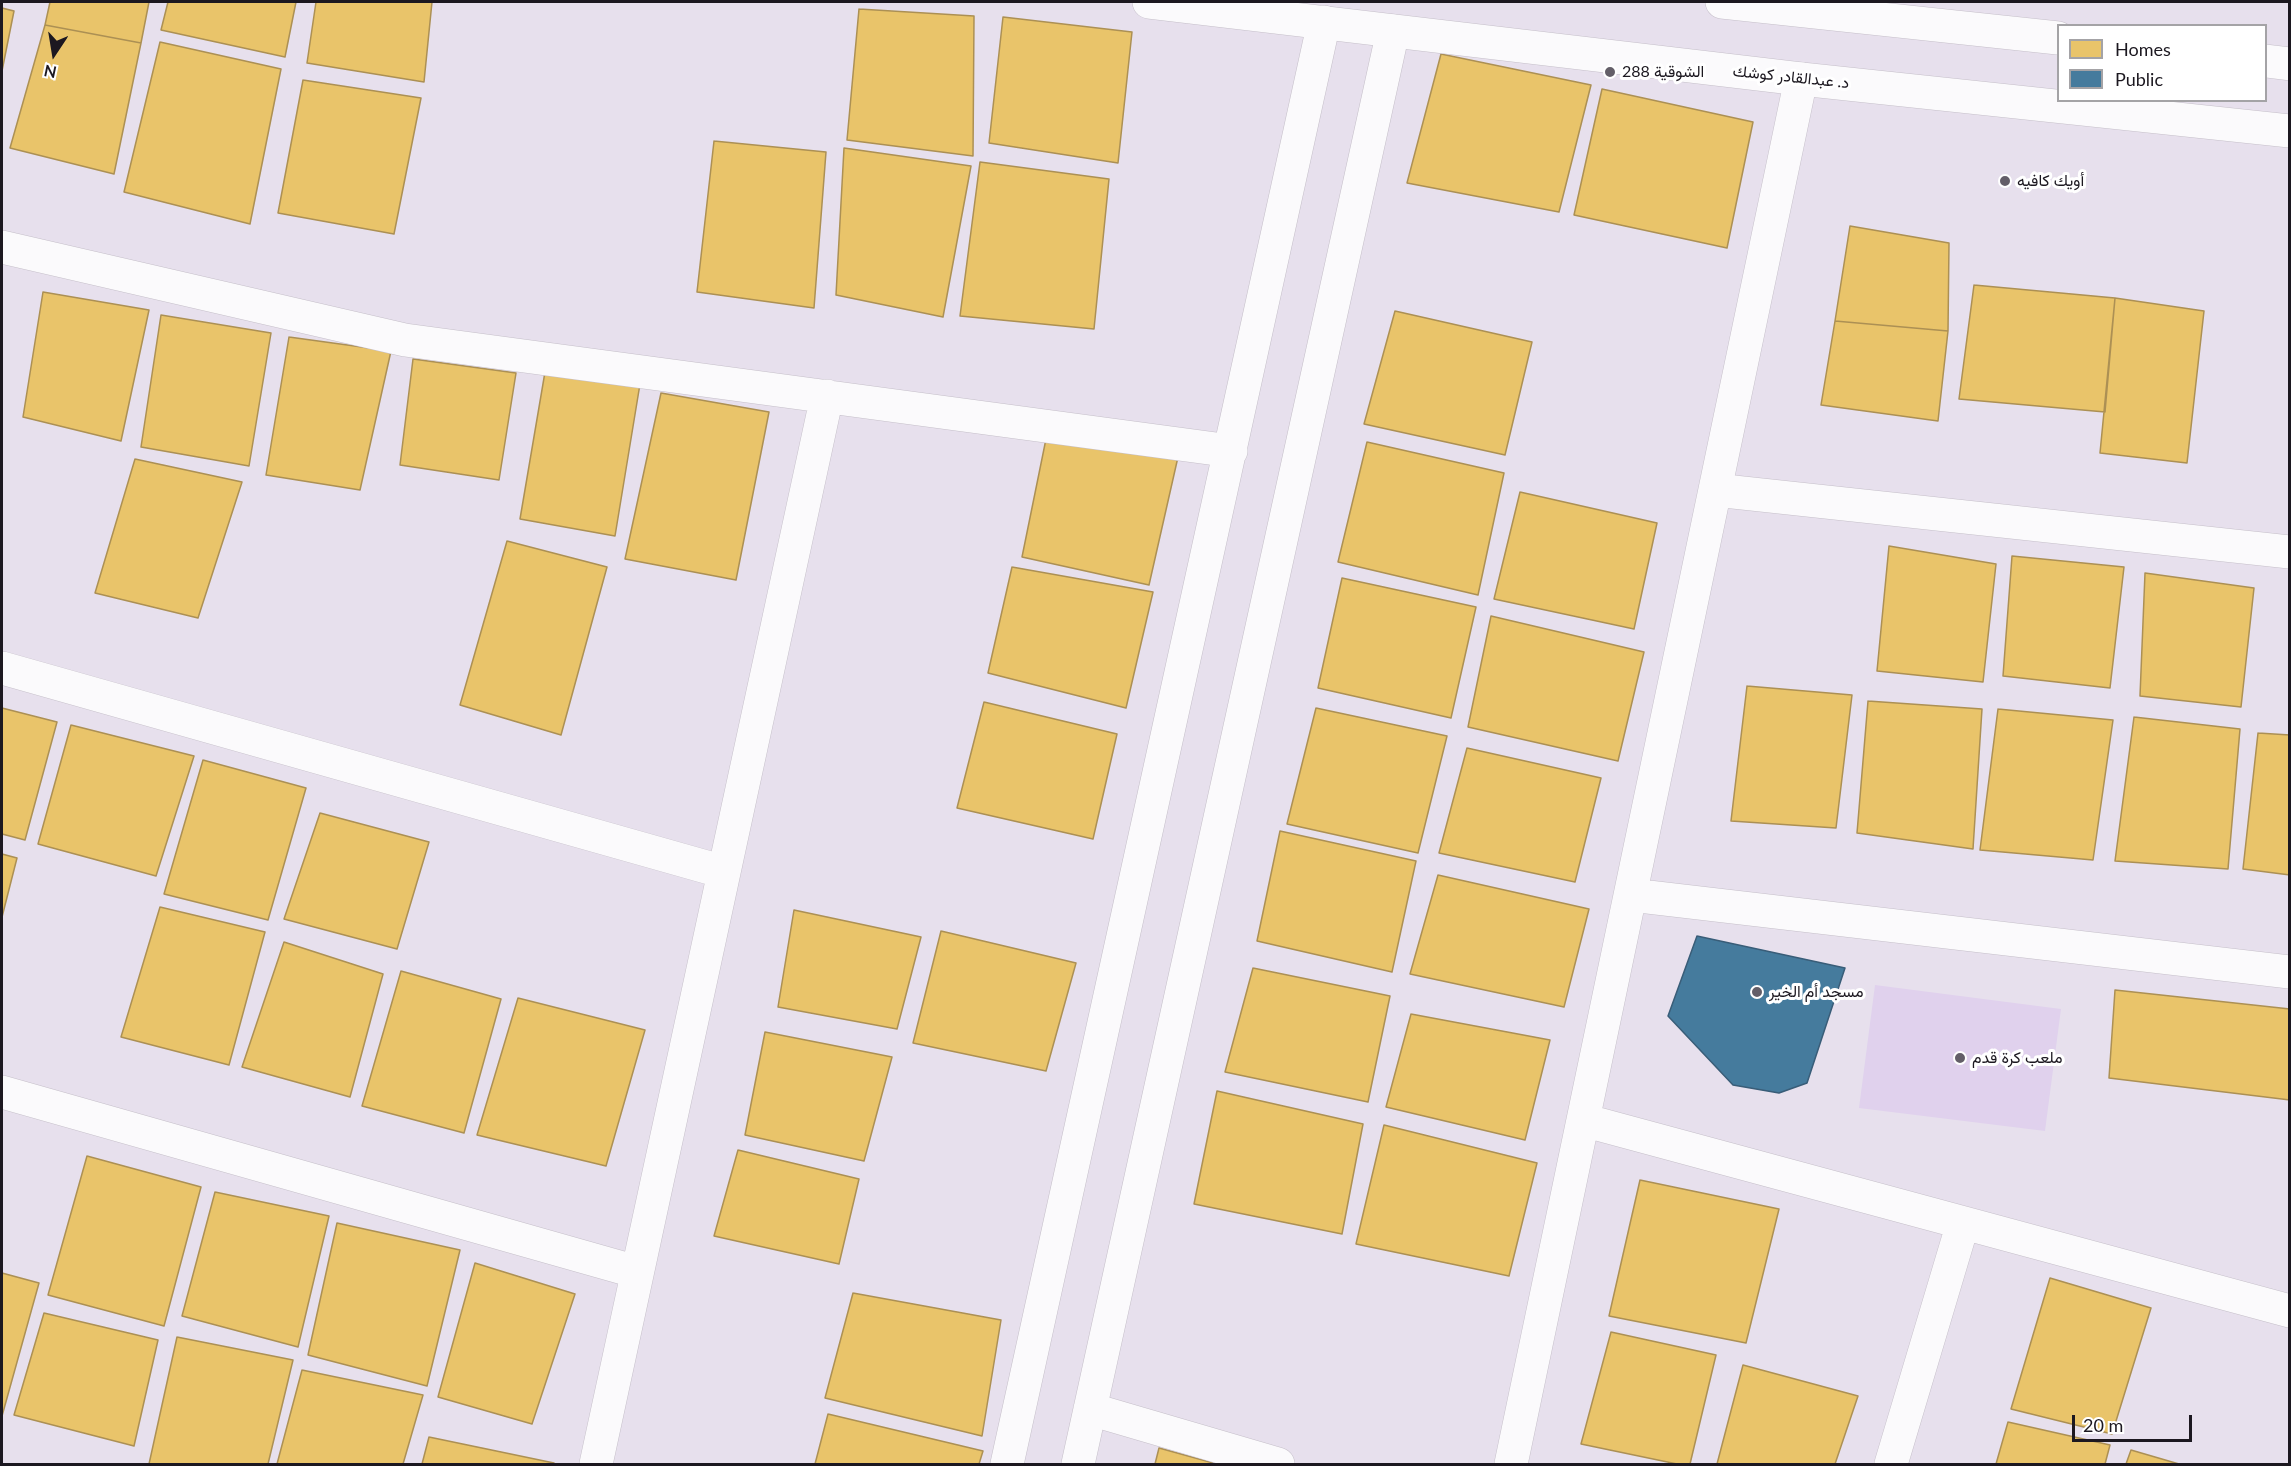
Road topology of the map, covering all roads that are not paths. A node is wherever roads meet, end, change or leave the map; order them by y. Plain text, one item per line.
1 (1149, 2) edge
2 (1722, 2) edge
3 (1324, 22) junction
4 (1393, 31) junction
5 (2057, 38) edge
6 (2267, 61) edge
7 (2289, 64) edge
8 (1802, 79) junction
9 (2289, 131) edge
10 (2, 247) edge
11 (827, 396) junction
12 (1231, 451) junction
13 (1715, 490) junction
14 (2289, 552) edge
15 (2, 668) edge
16 (724, 872) junction
17 (1631, 895) junction
18 (2289, 972) edge
19 (2, 1092) edge
20 (1583, 1119) junction
21 (1963, 1223) junction
22 (637, 1272) junction
23 (2289, 1311) edge
24 (1090, 1409) junction
25 (596, 1464) edge
26 (1007, 1464) edge
27 (1078, 1464) edge
28 (1278, 1464) edge
29 (1511, 1464) edge
30 (1891, 1464) edge

1 - 3 street, د. عبدالقادر كوشك
2 - 5 street
3 - 4 street, د. عبدالقادر كوشك
3 - 12 street
4 - 8 street, د. عبدالقادر كوشك
4 - 24 street
6 - 7 street
8 - 9 street, د. عبدالقادر كوشك
8 - 13 street
10 - 11 street
11 - 12 street
11 - 16 street
12 - 26 street
13 - 14 street
13 - 17 street
15 - 16 street
16 - 22 street
17 - 18 street
17 - 20 street
19 - 22 street
20 - 21 street
20 - 29 street
21 - 23 street
21 - 30 street
22 - 25 street
24 - 27 street
24 - 28 street

